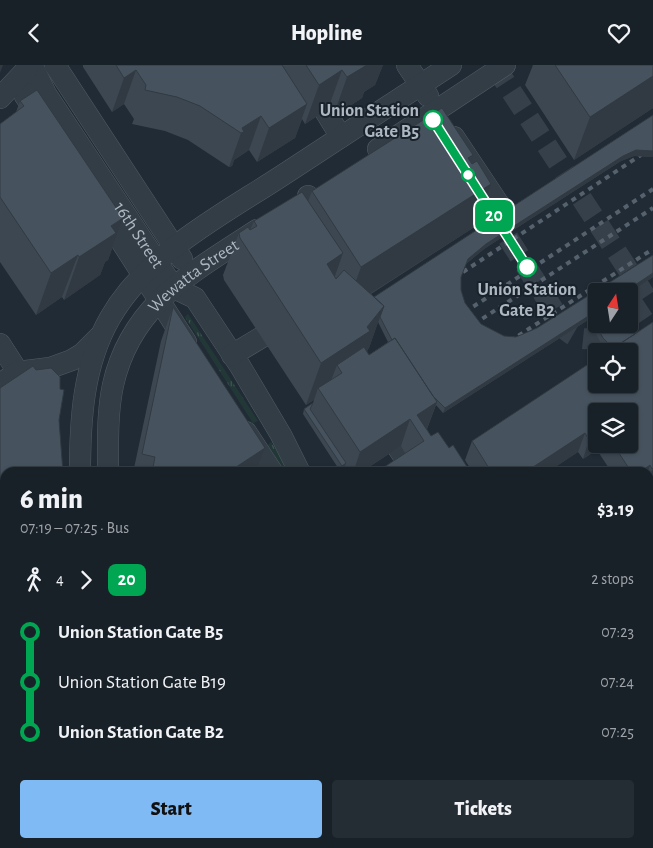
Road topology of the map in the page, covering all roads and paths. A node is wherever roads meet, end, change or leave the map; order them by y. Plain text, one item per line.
1 (55, 65) edge
2 (407, 65) edge
3 (451, 65) edge
4 (505, 65) edge
5 (27, 70) edge
6 (420, 85) junction
7 (0, 98) edge
8 (325, 111) edge
9 (442, 118) junction
10 (342, 137) junction
11 (360, 161) edge
12 (308, 196) dead end
13 (504, 212) tunnel mouth
14 (322, 217) edge
15 (270, 221) edge
16 (175, 248) junction
17 (150, 269) junction
18 (192, 274) junction
19 (166, 294) junction
20 (105, 328) junction
21 (0, 344) edge
22 (246, 347) junction
23 (198, 360) edge
24 (27, 370) junction
25 (0, 384) edge
26 (82, 411) junction
27 (234, 415) edge
28 (80, 467) edge
29 (108, 467) edge
30 (269, 467) edge
31 (297, 467) edge
32 (310, 467) edge

1 - 16 street, 16th Street
2 - 6 street
3 - 6 street, Wewatta Street
4 - 9 street
5 - 7 street
5 - 17 street, 16th Street
6 - 9 street
6 - 10 street, Wewatta Street
8 - 10 street
9 - 11 street
9 - 13 street
10 - 16 street, Wewatta Street
12 - 14 street
15 - 18 street, Wewatta Street
16 - 17 street, Wewatta Street
16 - 18 street, 16th Street
17 - 19 street, 16th Street
17 - 20 street, Wewatta Street
18 - 19 street, Wewatta Street
18 - 22 street, 16th Street
19 - 22 street, 16th Street
19 - 23 street, 16th Street
19 - 29 street, Wewatta Street
20 - 24 street
20 - 26 street, Wewatta Street
21 - 24 street
22 - 31 street, 16th Street
22 - 32 street, 16th Street
24 - 25 street
24 - 26 street
26 - 28 street, Wewatta Street
27 - 30 street

